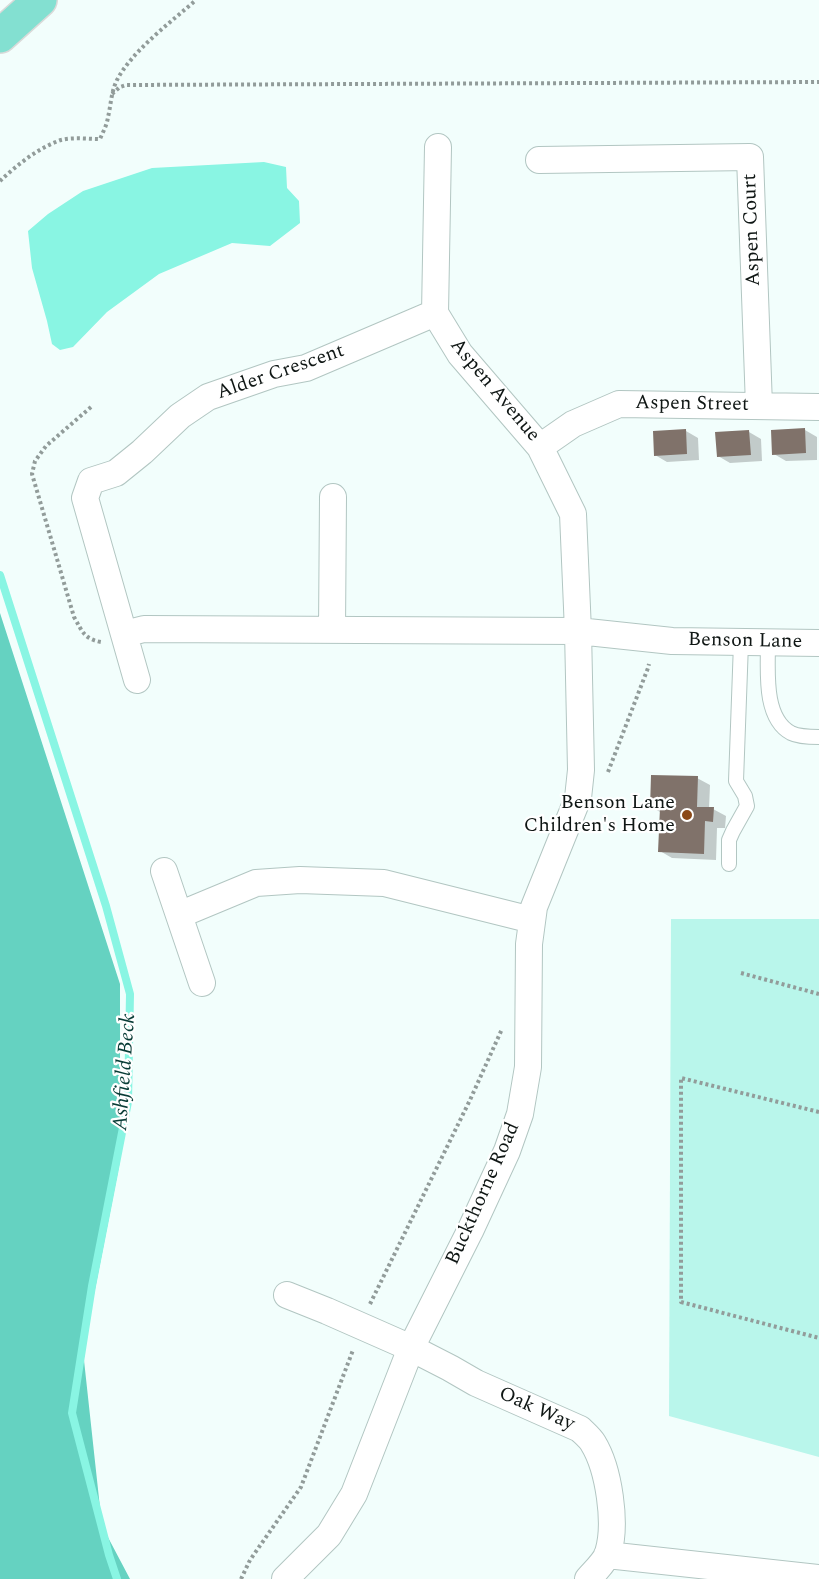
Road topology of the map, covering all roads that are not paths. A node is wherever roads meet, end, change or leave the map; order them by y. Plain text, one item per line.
1 (40, 0) edge
2 (0, 36) edge
3 (438, 147) dead end
4 (539, 160) dead end
5 (435, 313) junction
6 (759, 406) junction
7 (819, 407) edge
8 (540, 447) junction
9 (333, 497) dead end
10 (332, 630) junction
11 (578, 631) junction
12 (124, 634) junction
13 (741, 643) junction
14 (768, 643) junction
15 (819, 643) edge
16 (137, 680) dead end
17 (819, 737) edge
18 (729, 864) dead end
19 (164, 871) dead end
20 (179, 915) junction
21 (532, 920) junction
22 (202, 983) dead end
23 (287, 1295) dead end
24 (411, 1348) junction
25 (607, 1555) junction
26 (819, 1578) edge
27 (285, 1579) edge
28 (588, 1579) edge

1 - 2 highway
3 - 5 street
4 - 6 street, Aspen Court
5 - 8 street, Aspen Avenue
5 - 12 street, Alder Crescent
6 - 7 street, Aspen Street
6 - 8 street, Aspen Street
8 - 11 street, Aspen Avenue
9 - 10 street
10 - 11 street
10 - 12 street
11 - 13 street, Benson Lane
11 - 21 street, Buckthorne Road
12 - 16 street, Alder Crescent
13 - 14 street, Benson Lane
13 - 18 lane
14 - 15 street, Benson Lane
14 - 17 lane
19 - 20 street
20 - 21 street
20 - 22 street
21 - 24 street, Buckthorne Road
23 - 24 street, Oak Way
24 - 25 street, Oak Way
24 - 27 street, Buckthorne Road
25 - 26 street
25 - 28 street

